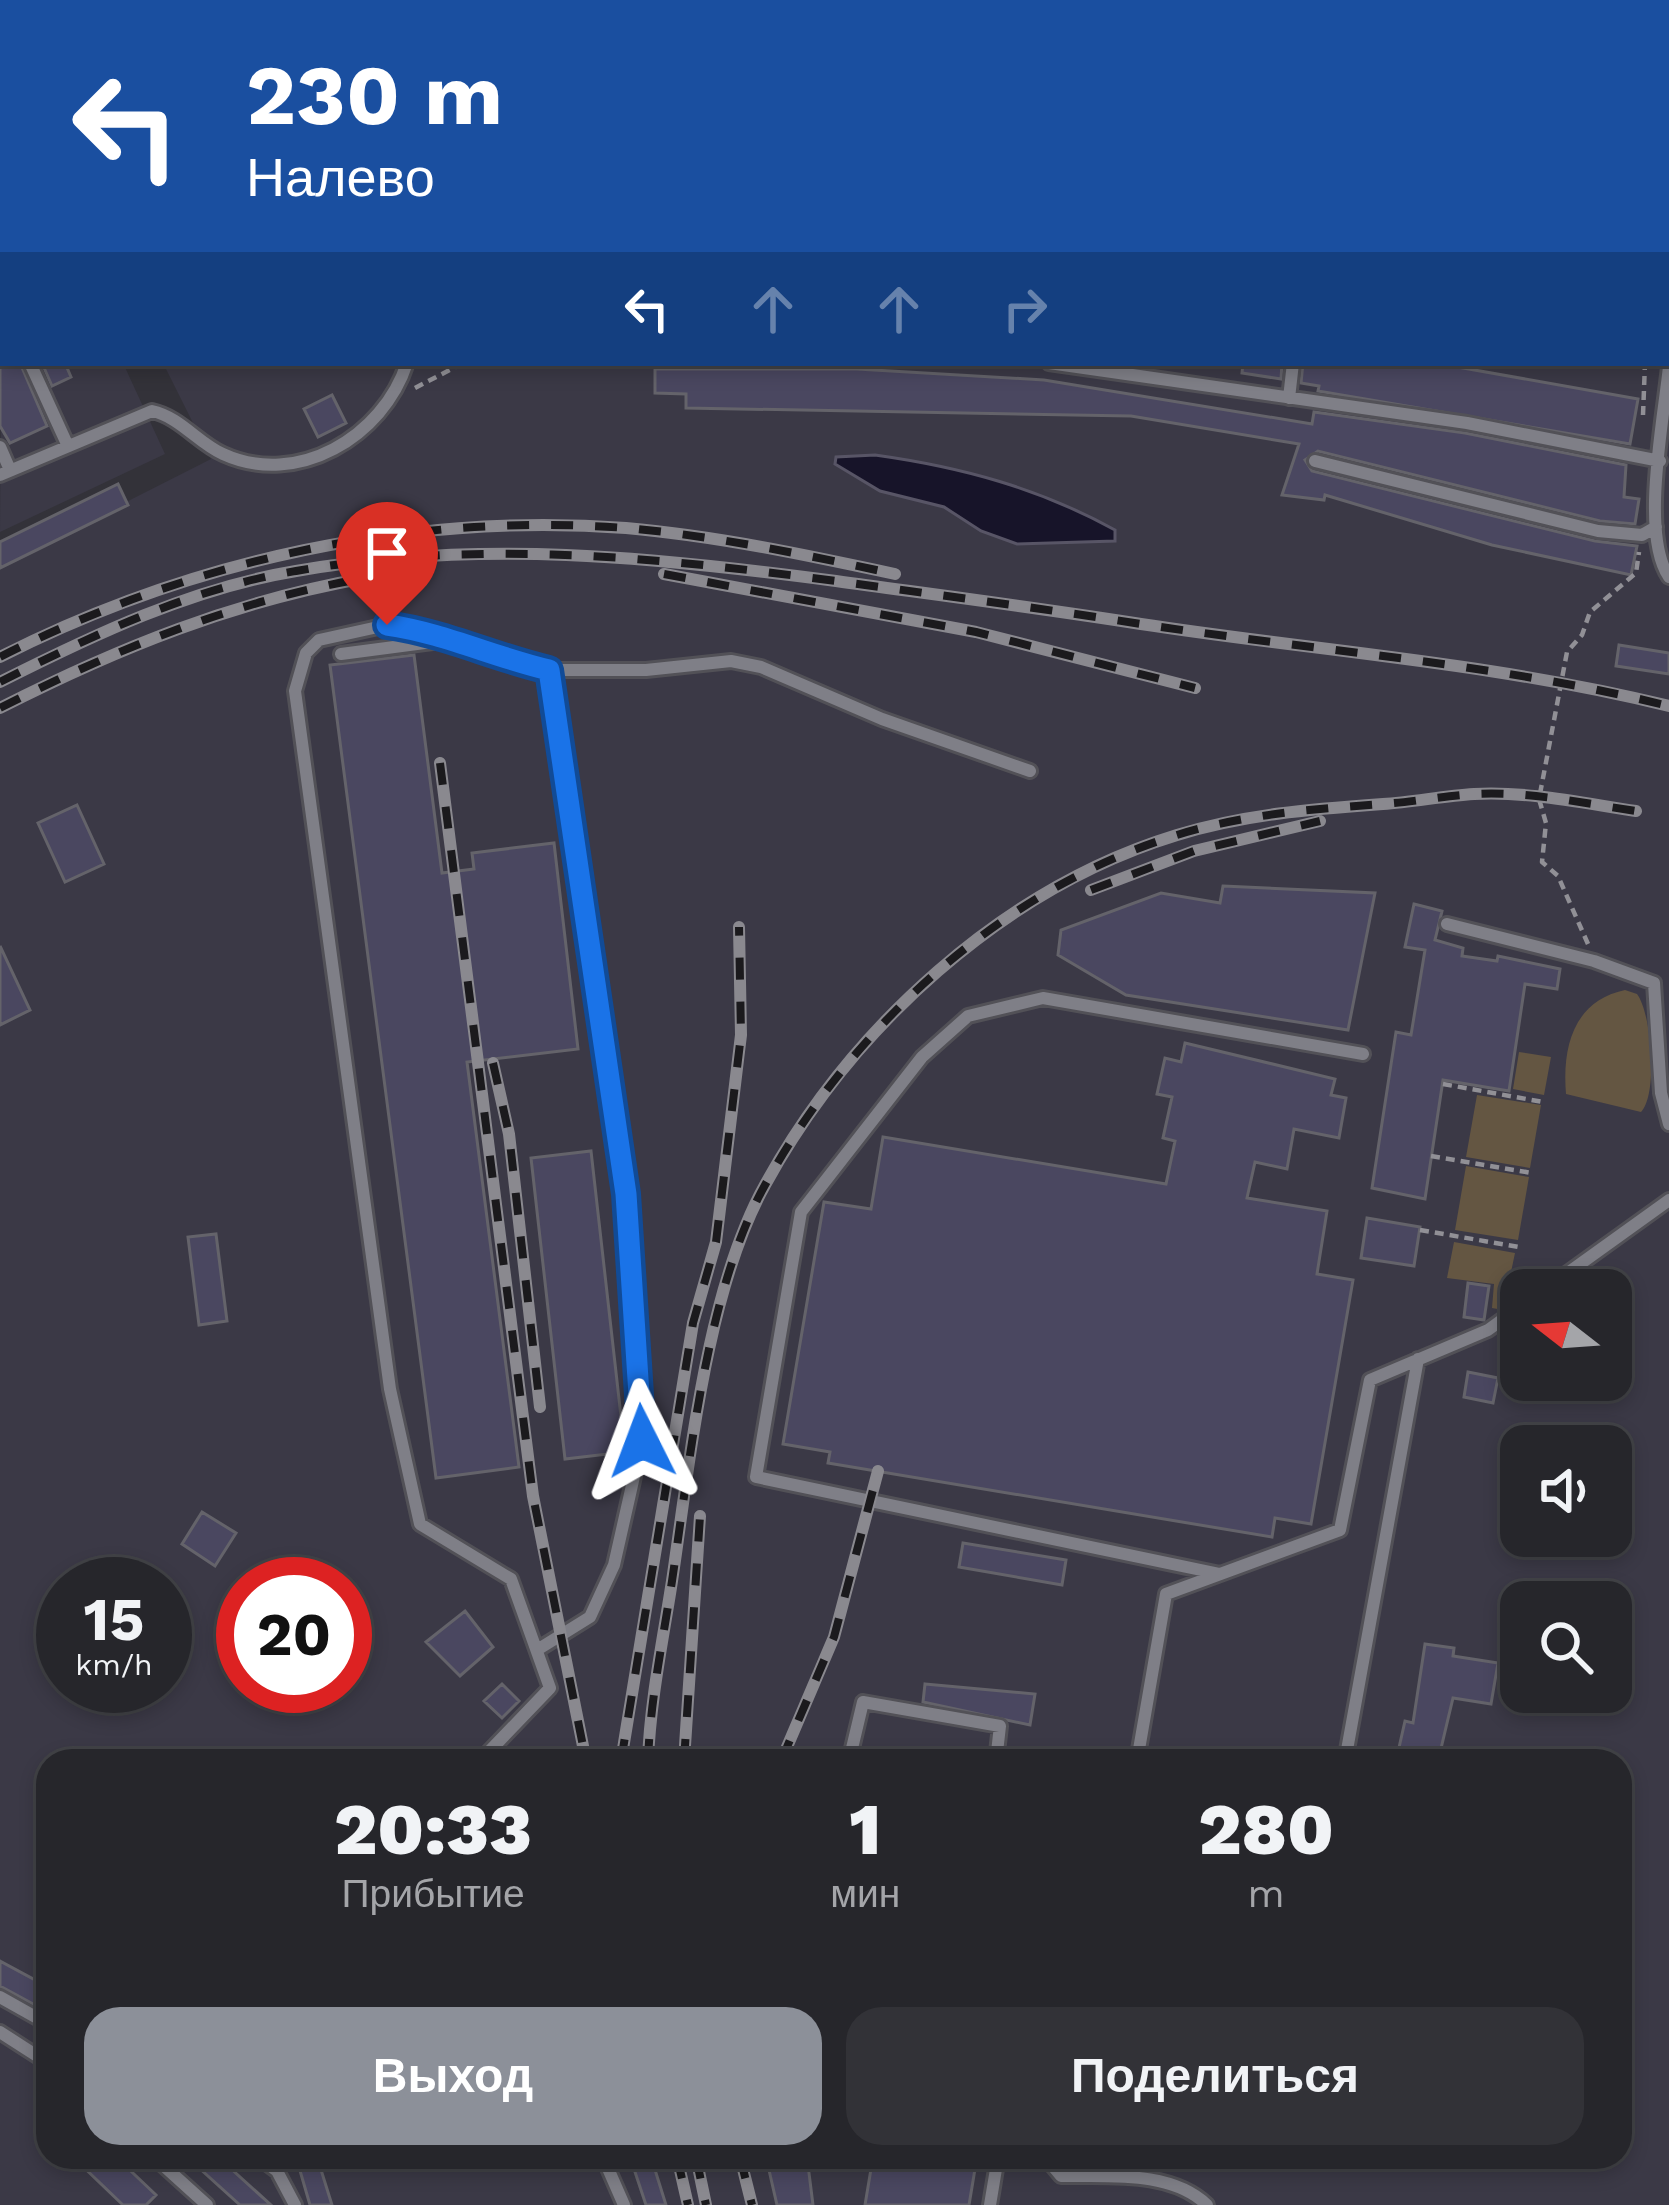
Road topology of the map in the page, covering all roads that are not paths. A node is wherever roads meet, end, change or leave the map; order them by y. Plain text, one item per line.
1 (31, 366) edge
2 (406, 366) edge
3 (1070, 366) edge
4 (1293, 366) edge
5 (1669, 366) edge
6 (1289, 398) junction
7 (67, 444) junction
8 (0, 447) edge
9 (1315, 460) dead end
10 (1660, 461) junction
11 (5, 473) edge
12 (1657, 526) junction
13 (1669, 577) edge
14 (456, 639) junction
15 (341, 654) dead end
16 (549, 670) junction
17 (1030, 771) dead end
18 (1447, 924) dead end
19 (1363, 1054) dead end
20 (1669, 1124) edge
21 (1669, 1200) edge
22 (1573, 1269) edge
23 (1500, 1321) edge
24 (1418, 1359) junction
25 (1220, 1574) junction
26 (537, 1650) junction
27 (492, 1749) edge
28 (852, 1749) edge
29 (997, 1749) edge
30 (1139, 1749) edge
31 (1347, 1749) edge
32 (0, 1997) edge
33 (36, 2017) edge
34 (0, 2032) edge
35 (36, 2054) edge
36 (167, 2169) edge
37 (274, 2169) edge
38 (608, 2169) edge
39 (996, 2169) edge
40 (1055, 2169) edge
41 (207, 2205) edge
42 (295, 2205) edge
43 (624, 2205) edge
44 (990, 2205) edge
45 (1207, 2205) edge

1 - 7 lane
2 - 7 lane
3 - 6 lane
4 - 6 lane
5 - 10 lane
6 - 10 lane
7 - 11 lane
8 - 11 lane
9 - 12 lane
10 - 12 lane
12 - 13 lane
14 - 15 lane
14 - 16 lane
14 - 26 lane
16 - 17 lane
16 - 26 lane
18 - 20 lane
19 - 25 lane
21 - 22 lane
23 - 24 lane
24 - 25 lane
24 - 31 lane
25 - 30 lane
26 - 27 lane
28 - 29 lane
32 - 33 lane
34 - 35 lane
36 - 41 lane
37 - 42 lane
38 - 43 lane
39 - 44 lane
40 - 45 lane

